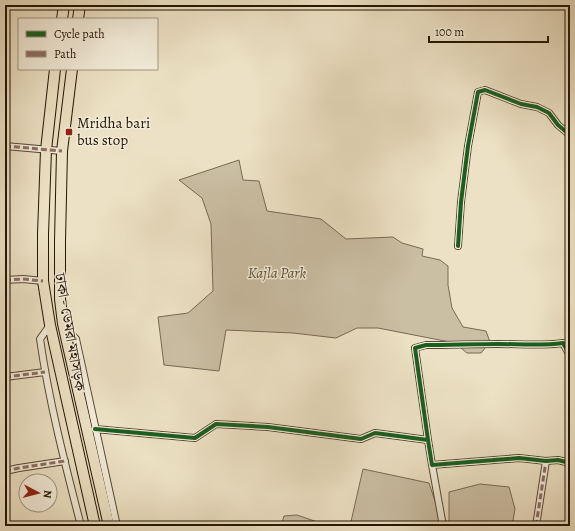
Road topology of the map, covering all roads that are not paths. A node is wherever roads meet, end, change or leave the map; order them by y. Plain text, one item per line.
1 (64, 5) edge
2 (80, 5) edge
3 (62, 18) edge
4 (78, 18) edge
5 (55, 70) edge
6 (72, 70) edge
7 (570, 135) edge
8 (64, 140) junction
9 (46, 145) junction
10 (5, 146) edge
11 (62, 151) junction
12 (458, 246) dead end
13 (5, 280) edge
14 (43, 281) junction
15 (63, 324) junction
16 (50, 326) junction
17 (570, 352) edge
18 (45, 372) junction
19 (5, 377) edge
20 (95, 428) junction
21 (428, 440) junction
22 (65, 461) junction
23 (546, 461) junction
24 (570, 463) edge
25 (432, 465) junction
26 (5, 471) edge
27 (81, 526) edge
28 (95, 526) edge
29 (109, 526) edge
30 (118, 526) edge
31 (443, 526) edge
32 (536, 526) edge

1 - 3 main road
2 - 4 main road
5 - 9 main road, ঢাকা - ডেমরা মহাসড়ক
6 - 8 main road, ঢাকা - ডেমরা মহাসড়ক
7 - 12 street
8 - 9 main road
8 - 11 main road, ঢাকা - ডেমরা মহাসড়ক
9 - 10 street
9 - 11 street
9 - 14 main road, ঢাকা - ডেমরা মহাসড়ক
11 - 15 main road, ঢাকা - ডেমরা মহাসড়ক
13 - 14 street
14 - 16 main road, ঢাকা - ডেমরা মহাসড়ক
15 - 20 street
15 - 29 main road, ঢাকা - ডেমরা মহাসড়ক
16 - 18 street
16 - 28 main road, ঢাকা - ডেমরা মহাসড়ক
17 - 21 street
18 - 19 street
18 - 22 street
20 - 21 street
20 - 30 street
21 - 25 street
22 - 26 street
22 - 27 street
23 - 24 street
23 - 25 street
23 - 32 street
25 - 31 street

